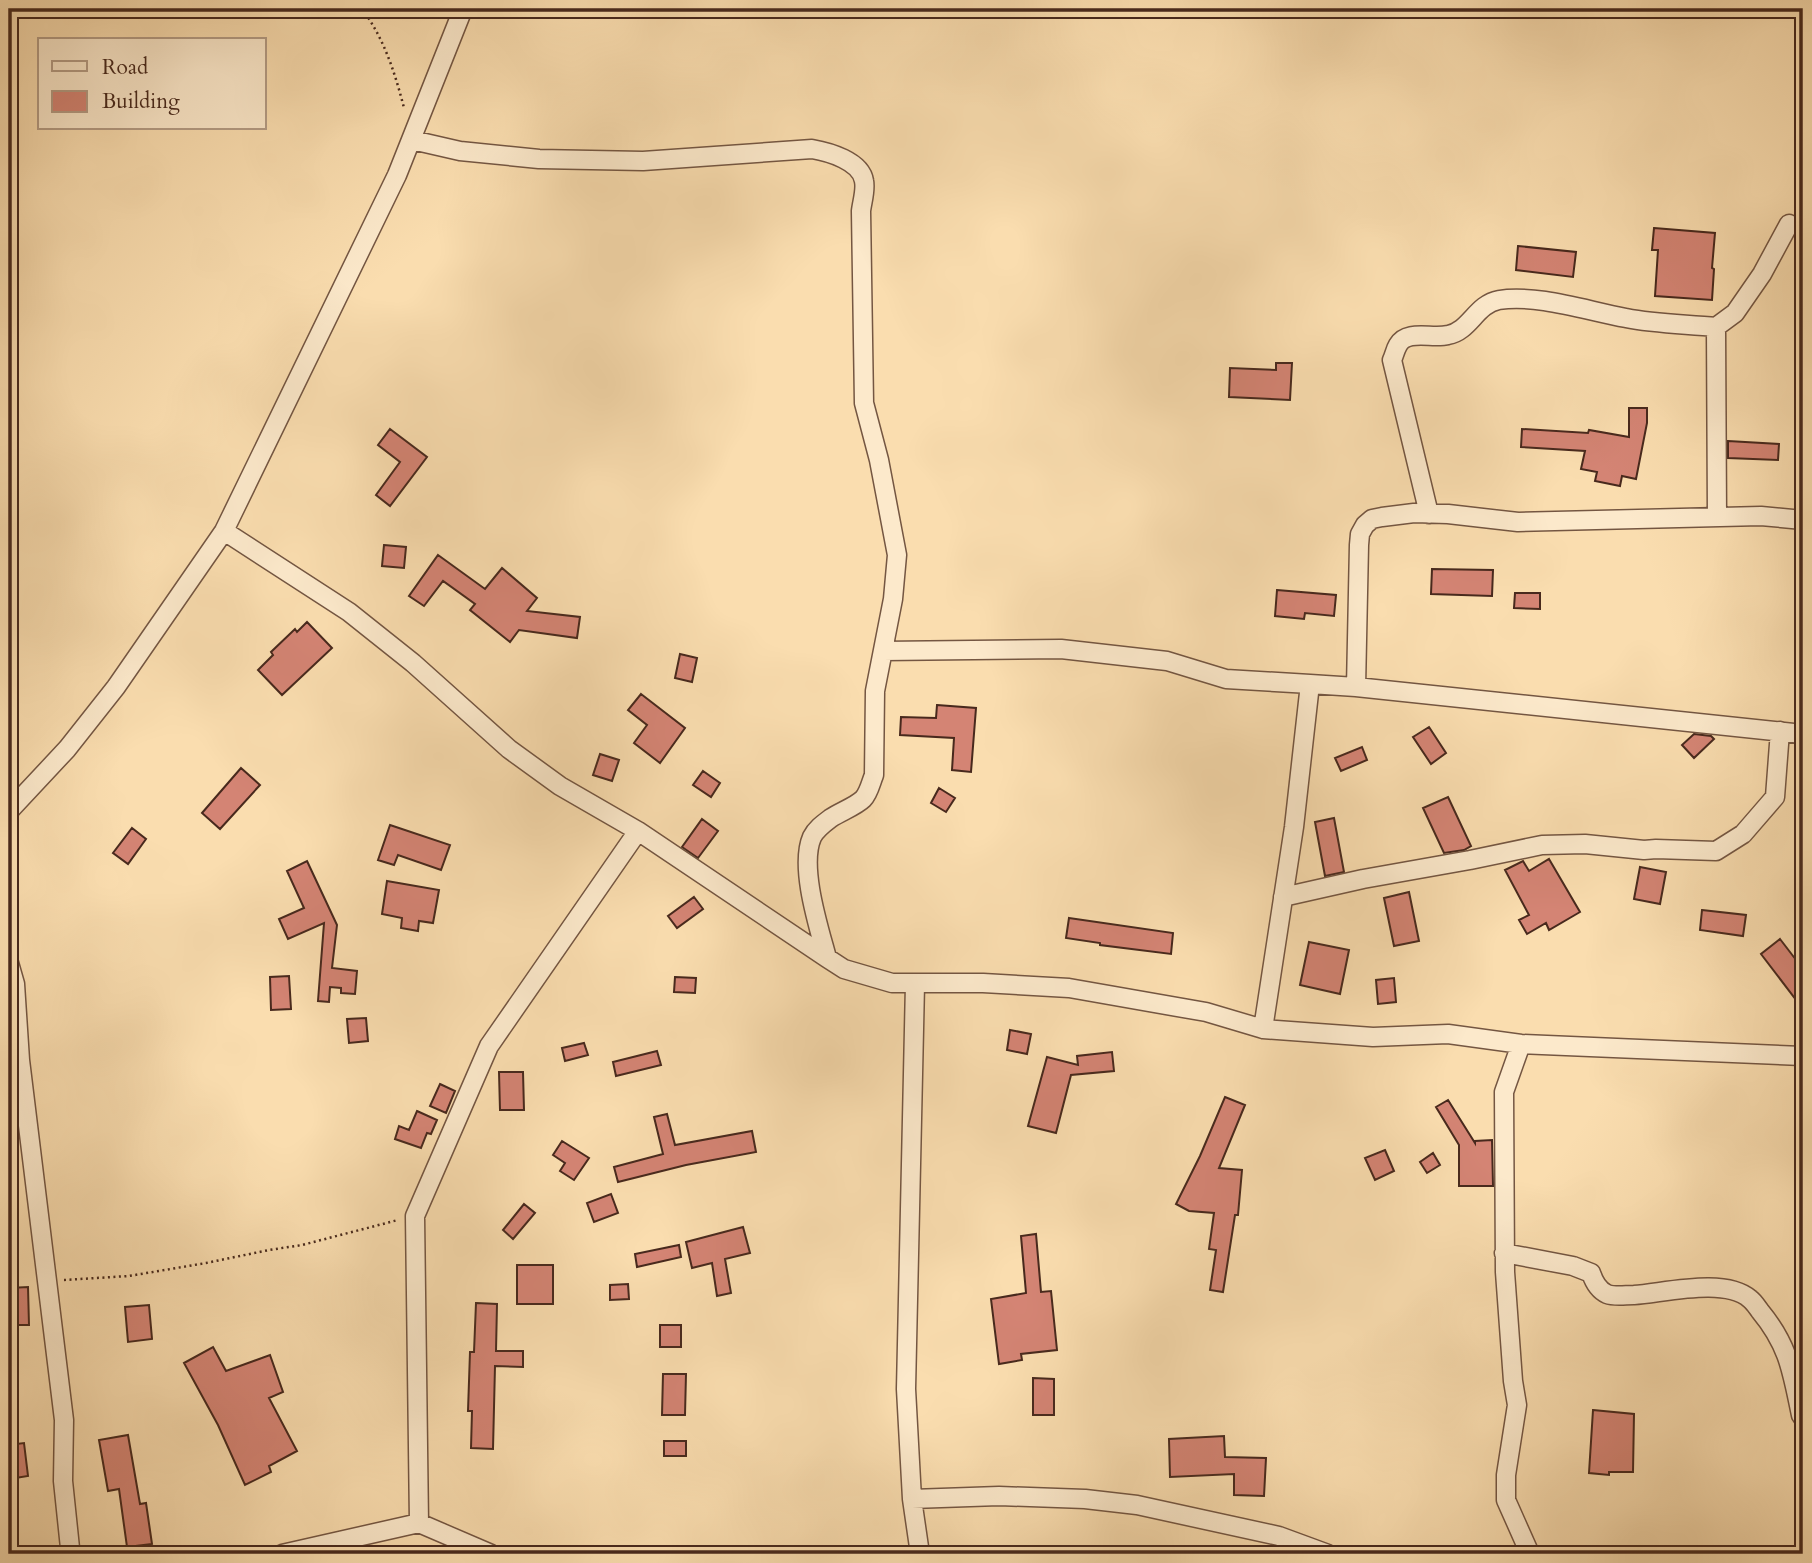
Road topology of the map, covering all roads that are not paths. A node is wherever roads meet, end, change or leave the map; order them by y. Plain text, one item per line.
1 (463, 9) edge
2 (412, 140) junction
3 (1789, 224) dead end
4 (1716, 327) junction
5 (1429, 514) junction
6 (1717, 517) junction
7 (1803, 520) edge
8 (224, 531) junction
9 (883, 651) junction
10 (1310, 684) junction
11 (1356, 687) junction
12 (1780, 731) junction
13 (1803, 734) edge
14 (9, 811) edge
15 (638, 831) junction
16 (1283, 897) junction
17 (827, 958) junction
18 (9, 963) edge
19 (915, 984) junction
20 (1263, 1029) junction
21 (1521, 1044) junction
22 (1802, 1056) edge
23 (1504, 1253) junction
24 (1803, 1418) edge
25 (912, 1499) junction
26 (419, 1523) junction
27 (74, 1554) edge
28 (282, 1554) edge
29 (491, 1554) edge
30 (920, 1554) edge
31 (1328, 1554) edge
32 (1530, 1554) edge

1 - 2 street
2 - 8 street
2 - 9 street
3 - 4 street
4 - 5 street
4 - 6 street
5 - 6 street
5 - 11 street
6 - 7 street
8 - 14 street
8 - 15 street
9 - 10 street
9 - 17 street
10 - 11 street
10 - 16 street
11 - 12 street
12 - 13 street
12 - 16 street
15 - 17 street
15 - 26 street
16 - 20 street
17 - 19 street
18 - 27 street
19 - 20 street
19 - 25 street
20 - 21 street
21 - 22 street
21 - 23 street
23 - 24 street
23 - 32 street
25 - 30 street
25 - 31 street
26 - 28 street
26 - 29 street

